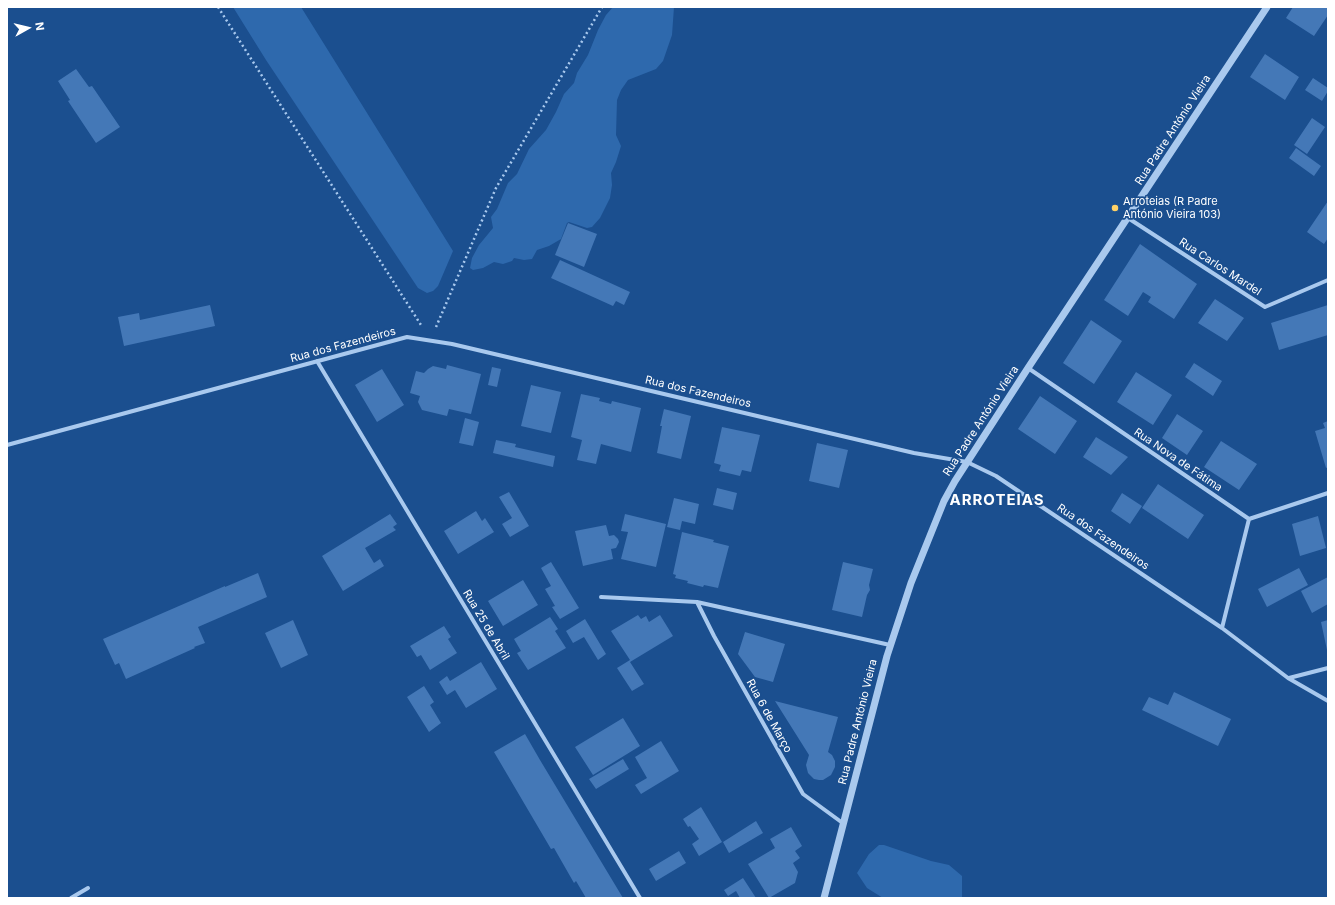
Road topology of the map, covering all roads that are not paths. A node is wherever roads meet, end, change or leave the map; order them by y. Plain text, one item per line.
1 (1267, 7) edge
2 (1128, 218) junction
3 (1327, 280) edge
4 (317, 361) junction
5 (1028, 368) junction
6 (7, 445) edge
7 (967, 462) junction
8 (1328, 493) edge
9 (1249, 519) junction
10 (601, 597) dead end
11 (697, 602) junction
12 (1222, 628) junction
13 (890, 645) junction
14 (1328, 668) edge
15 (1288, 678) junction
16 (1328, 701) edge
17 (844, 824) junction
18 (88, 888) dead end
19 (71, 898) edge
20 (640, 898) edge
21 (824, 898) edge

1 - 2 street, Rua Padre António Vieira
2 - 3 street, Rua Carlos Mardel
2 - 5 street, Rua Padre António Vieira
4 - 6 street, Rua dos Fazendeiros
4 - 7 street, Rua dos Fazendeiros
4 - 20 street, Rua 25 de Abril
5 - 7 street, Rua Padre António Vieira
5 - 9 street, Rua Nova de Fátima
7 - 12 street, Rua dos Fazendeiros
7 - 13 street, Rua Padre António Vieira
8 - 9 street
9 - 12 street
10 - 11 street
11 - 13 street
11 - 17 street, Rua 6 de Março
12 - 15 street, Rua dos Fazendeiros
13 - 17 street, Rua Padre António Vieira
14 - 15 street
15 - 16 street, Rua dos Fazendeiros
17 - 21 street, Rua Padre António Vieira
18 - 19 street

